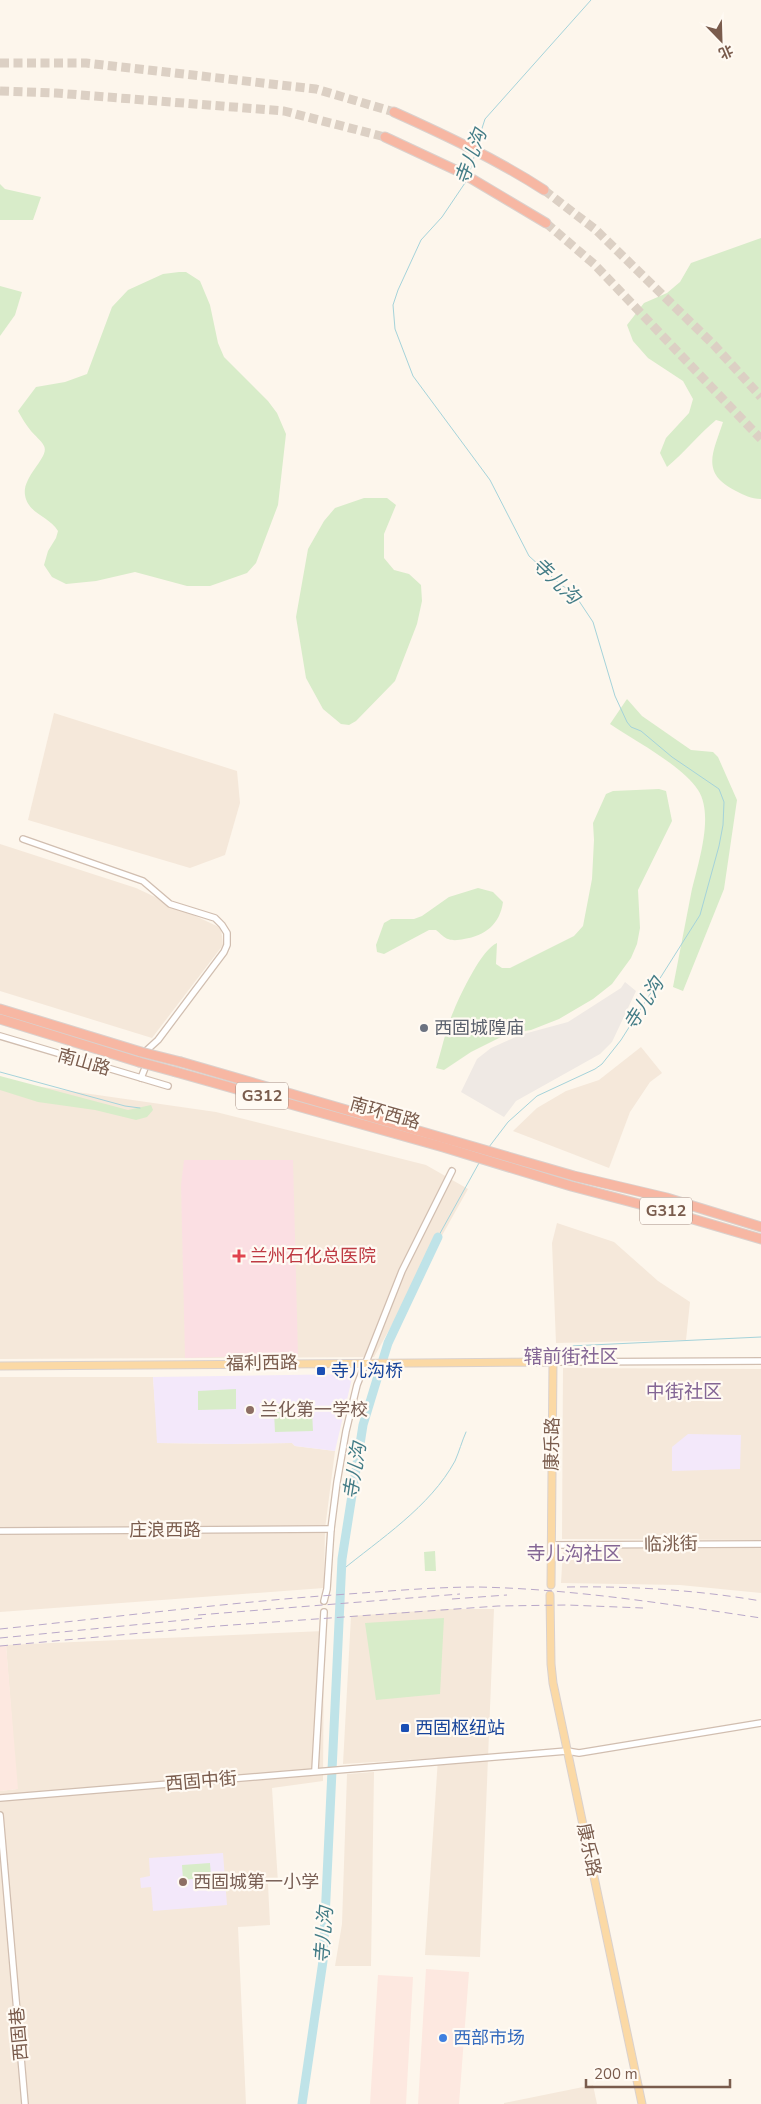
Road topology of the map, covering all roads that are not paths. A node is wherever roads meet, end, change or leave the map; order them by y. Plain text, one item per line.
1 (394, 112) tunnel mouth
2 (385, 137) tunnel mouth
3 (544, 190) tunnel mouth
4 (546, 223) tunnel mouth
5 (23, 839) dead end
6 (0, 1009) edge
7 (0, 1019) edge
8 (0, 1036) edge
9 (144, 1079) junction
10 (168, 1086) dead end
11 (445, 1143) junction
12 (501, 1159) junction
13 (452, 1171) dead end
14 (761, 1227) edge
15 (761, 1238) edge
16 (366, 1362) junction
17 (553, 1362) junction
18 (761, 1362) edge
19 (0, 1366) edge
20 (331, 1529) junction
21 (0, 1531) edge
22 (761, 1544) edge
23 (551, 1546) junction
24 (551, 1585) dead end
25 (550, 1596) dead end
26 (324, 1601) dead end
27 (324, 1612) dead end
28 (761, 1723) edge
29 (567, 1751) junction
30 (315, 1770) junction
31 (0, 1798) edge
32 (0, 1815) edge
33 (25, 2104) edge
34 (642, 2104) edge

1 - 3 highway
2 - 4 highway
5 - 9 street
6 - 11 highway, 南环西路 / G312, bridge
7 - 11 highway, 南环西路 / G312, bridge
8 - 9 street, 南山路
9 - 10 street, 南山路
11 - 12 highway, 南环西路 / G312
12 - 14 highway, 南环西路 / G312
12 - 15 highway, 南环西路 / G312
13 - 16 street
16 - 17 main road, 福利西路
16 - 19 main road, 福利西路
16 - 20 street
17 - 18 street
17 - 23 main road, 康乐路
20 - 21 street, 庄浪西路
20 - 26 street
22 - 23 street, 临洮街
23 - 24 main road, 康乐路
25 - 29 main road, 康乐路
27 - 30 street
28 - 29 street, 西固中街
29 - 30 street, 西固中街
29 - 34 main road, 康乐路
30 - 31 street, 西固中街
32 - 33 street, 西固巷

